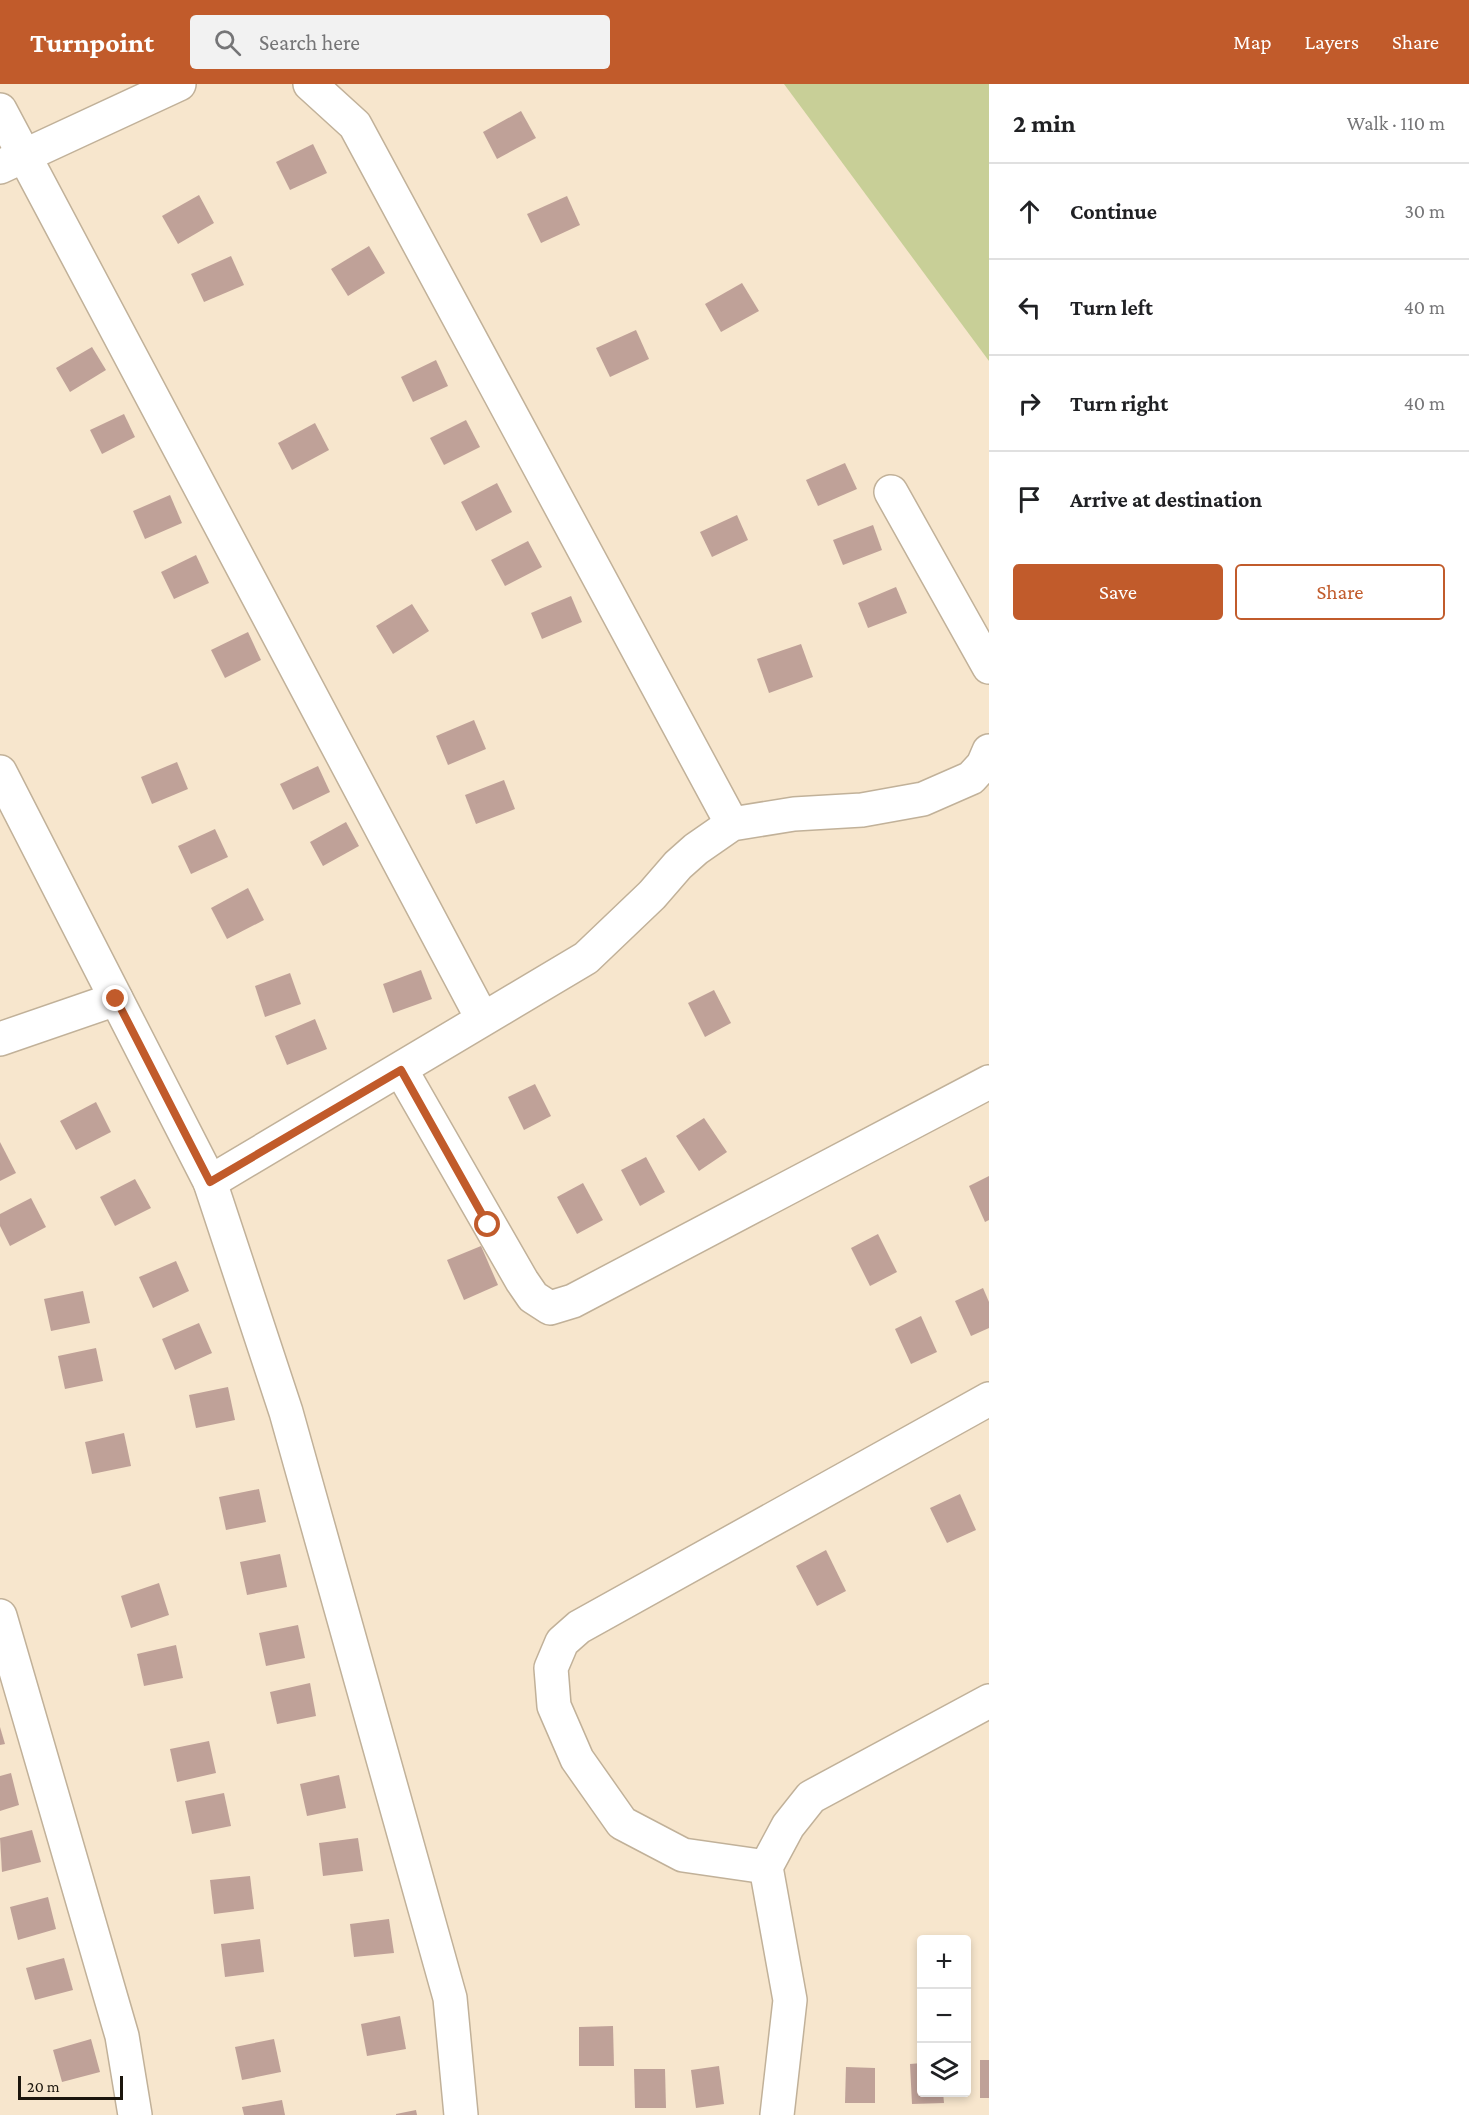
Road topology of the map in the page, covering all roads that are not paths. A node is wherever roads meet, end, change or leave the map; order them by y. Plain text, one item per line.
1 (179, 84) edge
2 (310, 84) edge
3 (0, 110) edge
4 (11, 162) edge
5 (891, 492) dead end
6 (989, 667) edge
7 (989, 751) edge
8 (0, 772) edge
9 (732, 824) junction
10 (116, 999) junction
11 (482, 1018) junction
12 (0, 1039) edge
13 (401, 1070) junction
14 (989, 1082) edge
15 (210, 1182) junction
16 (989, 1399) edge
17 (0, 1616) edge
18 (989, 1701) edge
19 (766, 1867) junction
20 (135, 2115) edge
21 (460, 2115) edge
22 (777, 2115) edge

1 - 4 street
2 - 9 street
3 - 4 street
4 - 11 street
5 - 6 street
7 - 9 street
8 - 10 street
9 - 11 street
10 - 12 street
10 - 15 street
11 - 13 street
13 - 14 street
13 - 15 street
15 - 21 street
16 - 19 street
17 - 20 street
18 - 19 street
19 - 22 street

